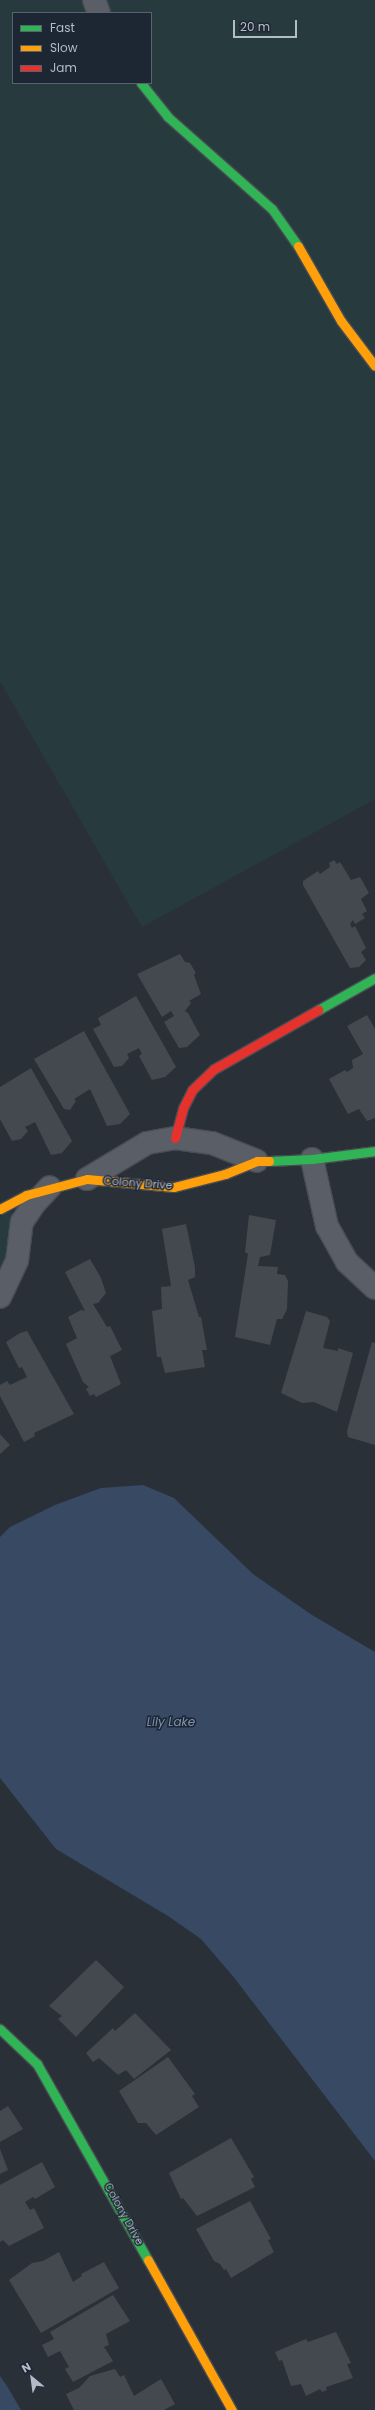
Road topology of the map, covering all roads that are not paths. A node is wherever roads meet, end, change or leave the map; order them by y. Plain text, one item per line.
1 (94, 0) edge
2 (99, 12) edge
3 (142, 84) edge
4 (375, 366) edge
5 (375, 978) edge
6 (175, 1138) junction
7 (375, 1151) edge
8 (312, 1159) junction
9 (257, 1162) junction
10 (87, 1179) junction
11 (50, 1187) junction
12 (0, 1209) edge
13 (375, 1288) edge
14 (0, 1297) edge
15 (0, 2029) edge
16 (232, 2410) edge

1 - 2 street
3 - 4 street
5 - 6 street
6 - 9 street, Colony Drive
6 - 10 street, Colony Drive
7 - 8 street, Colony Drive
8 - 9 street, Colony Drive
8 - 13 street
9 - 10 street, Colony Drive
10 - 11 street, Colony Drive
11 - 12 street, Colony Drive
11 - 14 street
15 - 16 street, Colony Drive

